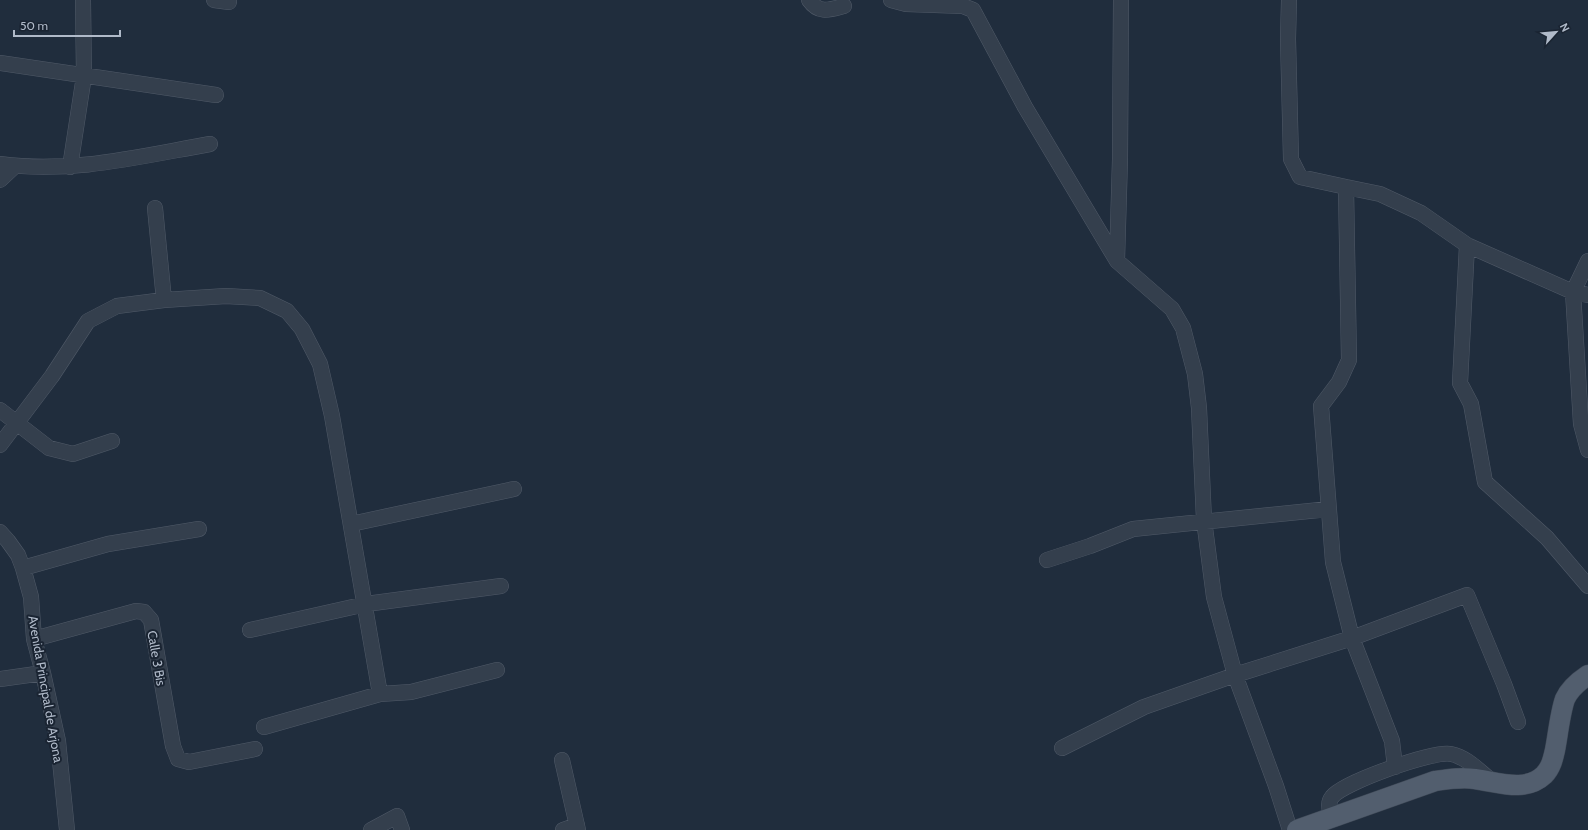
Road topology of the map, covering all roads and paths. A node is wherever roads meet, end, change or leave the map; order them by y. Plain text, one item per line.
1 (83, 0) edge
2 (214, 0) edge
3 (809, 0) edge
4 (891, 0) edge
5 (1121, 0) edge
6 (1289, 0) edge
7 (229, 2) dead end
8 (844, 6) dead end
9 (0, 63) edge
10 (84, 76) junction
11 (216, 95) dead end
12 (210, 144) dead end
13 (0, 164) edge
14 (15, 166) junction
15 (70, 167) junction
16 (0, 180) edge
17 (1346, 187) junction
18 (155, 208) dead end
19 (1467, 245) junction
20 (1117, 261) junction
21 (1588, 261) edge
22 (1573, 292) junction
23 (1588, 295) edge
24 (164, 300) junction
25 (0, 410) edge
26 (16, 423) junction
27 (112, 441) dead end
28 (0, 445) edge
29 (1588, 450) edge
30 (514, 488) dead end
31 (1329, 509) junction
32 (1204, 520) junction
33 (351, 524) junction
34 (199, 529) dead end
35 (0, 532) edge
36 (1047, 560) dead end
37 (23, 568) junction
38 (501, 586) dead end
39 (1588, 586) edge
40 (366, 604) junction
41 (250, 630) dead end
42 (1352, 638) junction
43 (34, 639) junction
44 (497, 670) dead end
45 (43, 673) junction
46 (1235, 675) junction
47 (1588, 675) edge
48 (0, 679) edge
49 (380, 694) junction
50 (1518, 722) dead end
51 (264, 727) dead end
52 (1062, 748) dead end
53 (255, 749) dead end
54 (562, 760) dead end
55 (1395, 767) junction
56 (1493, 782) junction
57 (1332, 817) junction
58 (577, 827) edge
59 (67, 830) edge
60 (371, 830) edge
61 (402, 830) edge
62 (562, 830) edge
63 (1290, 830) edge
64 (1297, 830) edge

1 - 10 street
2 - 7 street
3 - 8 street
4 - 20 street
5 - 20 street
6 - 17 street
9 - 10 street
10 - 11 street
10 - 15 street
12 - 15 street
13 - 14 street
14 - 15 street
14 - 16 street
17 - 19 street
17 - 31 street
18 - 24 street
19 - 22 street
19 - 39 street
20 - 32 street
21 - 22 street
22 - 23 street
22 - 29 street
24 - 26 street
24 - 33 street
25 - 26 street
26 - 27 street
26 - 28 street
30 - 33 street
31 - 32 street
31 - 42 street
32 - 36 street
32 - 46 street
33 - 40 street
34 - 37 street
35 - 37 street, Avenida Principal de Arjona
37 - 43 street, Avenida Principal de Arjona
38 - 40 street
40 - 41 street
40 - 49 street
42 - 46 street
42 - 50 street
42 - 55 street
43 - 45 street, Avenida Principal de Arjona
43 - 53 street, Calle 3 Bis
44 - 49 street
45 - 48 street
45 - 59 street, Avenida Principal de Arjona
46 - 52 street
46 - 63 street
47 - 56 main road
49 - 51 street
54 - 58 street
55 - 56 street
55 - 57 street
56 - 57 main road
57 - 64 main road
58 - 62 street
60 - 61 street

